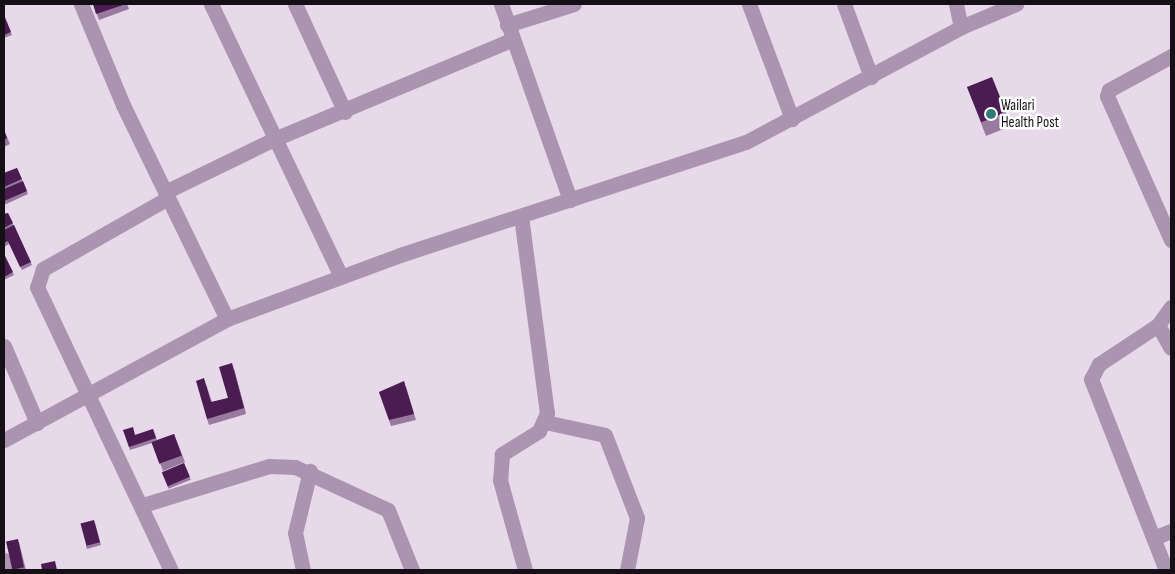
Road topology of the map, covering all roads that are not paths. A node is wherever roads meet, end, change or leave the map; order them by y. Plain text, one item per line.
1 (81, 4) edge
2 (211, 4) edge
3 (295, 4) edge
4 (501, 4) edge
5 (574, 4) edge
6 (749, 4) edge
7 (844, 4) edge
8 (956, 4) edge
9 (1016, 4) edge
10 (507, 25) junction
11 (961, 27) junction
12 (512, 40) junction
13 (1171, 56) edge
14 (871, 77) junction
15 (345, 112) junction
16 (792, 119) junction
17 (272, 140) junction
18 (166, 195) junction
19 (570, 200) junction
20 (521, 216) junction
21 (1171, 240) edge
22 (341, 277) junction
23 (1171, 307) edge
24 (227, 319) junction
25 (1158, 325) junction
26 (4, 346) edge
27 (1171, 348) edge
28 (89, 396) junction
29 (545, 422) junction
30 (37, 423) junction
31 (4, 440) edge
32 (310, 472) junction
33 (143, 505) junction
34 (1171, 531) edge
35 (1156, 537) junction
36 (4, 560) edge
37 (6, 570) edge
38 (171, 570) edge
39 (303, 570) edge
40 (412, 570) edge
41 (525, 570) edge
42 (627, 570) edge
43 (1166, 570) edge

1 - 18 street
2 - 17 street
3 - 15 street
4 - 10 street
5 - 10 street
6 - 16 street
7 - 14 street
8 - 11 street
9 - 11 street
10 - 12 street
11 - 14 street
12 - 15 street
12 - 19 street
13 - 21 street
14 - 16 street
15 - 17 street
16 - 19 street
17 - 18 street
17 - 22 street
18 - 24 street
18 - 28 street
19 - 20 street
20 - 22 street
20 - 29 street
22 - 24 street
23 - 25 street
24 - 28 street
25 - 27 street
25 - 35 street
26 - 30 street
28 - 30 street
28 - 33 street
29 - 41 street
29 - 42 street
30 - 31 street
32 - 33 street
32 - 39 street
32 - 40 street
33 - 38 street
34 - 35 street
35 - 43 street
36 - 37 street

